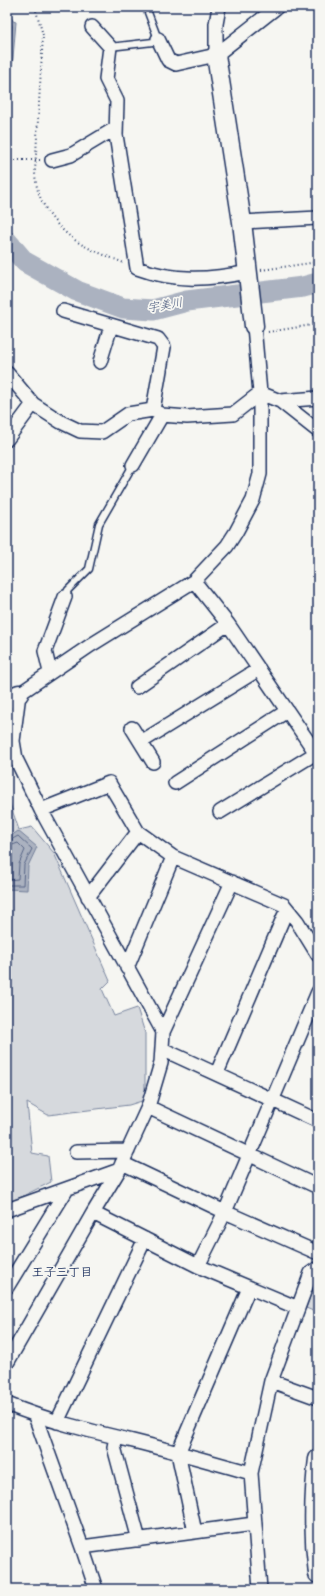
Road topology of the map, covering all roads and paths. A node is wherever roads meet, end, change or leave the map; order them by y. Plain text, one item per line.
1 (146, 7) edge
2 (219, 7) edge
3 (277, 7) edge
4 (92, 27) dead end
5 (158, 39) junction
6 (110, 46) junction
7 (216, 55) junction
8 (116, 128) junction
9 (7, 160) edge
10 (36, 160) dead end
11 (52, 160) dead end
12 (318, 218) edge
13 (242, 222) junction
14 (318, 262) edge
15 (249, 277) junction
16 (63, 311) dead end
17 (318, 324) edge
18 (111, 326) junction
19 (254, 330) junction
20 (100, 362) dead end
21 (7, 373) edge
22 (260, 394) junction
23 (318, 398) edge
24 (280, 401) junction
25 (33, 404) junction
26 (157, 413) junction
27 (318, 431) edge
28 (7, 439) edge
29 (133, 465) joint
30 (194, 581) junction
31 (65, 597) joint
32 (228, 624) junction
33 (259, 669) junction
34 (50, 672) junction
35 (137, 687) dead end
36 (13, 696) edge
37 (287, 711) junction
38 (132, 728) dead end
39 (141, 742) junction
40 (317, 755) edge
41 (154, 762) dead end
42 (175, 783) dead end
43 (41, 810) junction
44 (220, 812) dead end
45 (138, 832) junction
46 (174, 856) junction
47 (232, 882) junction
48 (88, 897) junction
49 (290, 912) junction
50 (318, 955) edge
51 (127, 968) junction
52 (318, 992) edge
53 (163, 1032) junction
54 (162, 1049) junction
55 (217, 1073) junction
56 (273, 1099) junction
57 (148, 1107) junction
58 (318, 1121) edge
59 (128, 1151) junction
60 (76, 1152) dead end
61 (249, 1155) junction
62 (121, 1167) junction
63 (318, 1188) edge
64 (67, 1189) junction
65 (7, 1210) edge
66 (93, 1212) junction
67 (225, 1212) junction
68 (145, 1239) junction
69 (318, 1253) edge
70 (198, 1266) junction
71 (318, 1268) edge
72 (7, 1287) edge
73 (249, 1288) junction
74 (298, 1308) junction
75 (7, 1363) edge
76 (271, 1381) junction
77 (318, 1398) edge
78 (7, 1404) edge
79 (35, 1416) junction
80 (57, 1422) junction
81 (116, 1437) junction
82 (178, 1453) junction
83 (318, 1459) edge
84 (251, 1473) junction
85 (317, 1479) edge
86 (254, 1524) junction
87 (195, 1532) junction
88 (139, 1540) junction
89 (82, 1547) junction
90 (318, 1574) edge
91 (96, 1589) edge
92 (259, 1589) edge

1 - 5 lane
2 - 7 street
3 - 7 street
4 - 6 street
5 - 6 lane
5 - 7 street
6 - 8 street
7 - 13 street
8 - 11 street
8 - 15 street
9 - 10 path
12 - 13 street
13 - 15 street
14 - 15 path
15 - 19 street
16 - 18 street
17 - 19 path
18 - 20 street
18 - 26 street
19 - 22 street
21 - 25 street
22 - 24 street
22 - 26 street
22 - 30 street
23 - 24 street
24 - 27 street
25 - 26 street
25 - 28 street
26 - 29 street
29 - 31 lane
30 - 32 street
30 - 34 street
31 - 34 street
32 - 33 street
32 - 35 street
33 - 37 street
33 - 39 street
34 - 36 street
36 - 43 street
37 - 40 street
37 - 42 street
38 - 39 street
39 - 41 street
40 - 44 street
43 - 45 street
43 - 48 street
45 - 46 street
45 - 48 street
46 - 47 street
46 - 51 street
47 - 49 street
47 - 53 street
48 - 51 street
49 - 50 street
49 - 55 street
51 - 53 street
52 - 56 street
53 - 54 street
54 - 55 street
54 - 57 street
55 - 56 street
56 - 58 street
56 - 61 street
57 - 59 street
57 - 61 street
59 - 60 street
59 - 62 street
61 - 63 street
61 - 67 street
62 - 64 street
62 - 66 street
62 - 67 street
64 - 65 street
64 - 72 street
66 - 68 street
66 - 75 street
67 - 69 street
67 - 70 street
68 - 70 street
68 - 80 street
70 - 73 street
71 - 74 street
73 - 74 street
73 - 82 street
74 - 76 street
76 - 77 street
76 - 84 street
78 - 79 street
79 - 80 street
79 - 89 street
80 - 81 street
81 - 82 street
81 - 88 street
82 - 84 street
82 - 87 street
83 - 85 street
84 - 86 street
85 - 90 street
86 - 87 street
86 - 92 street
87 - 88 street
88 - 89 street
89 - 91 street

